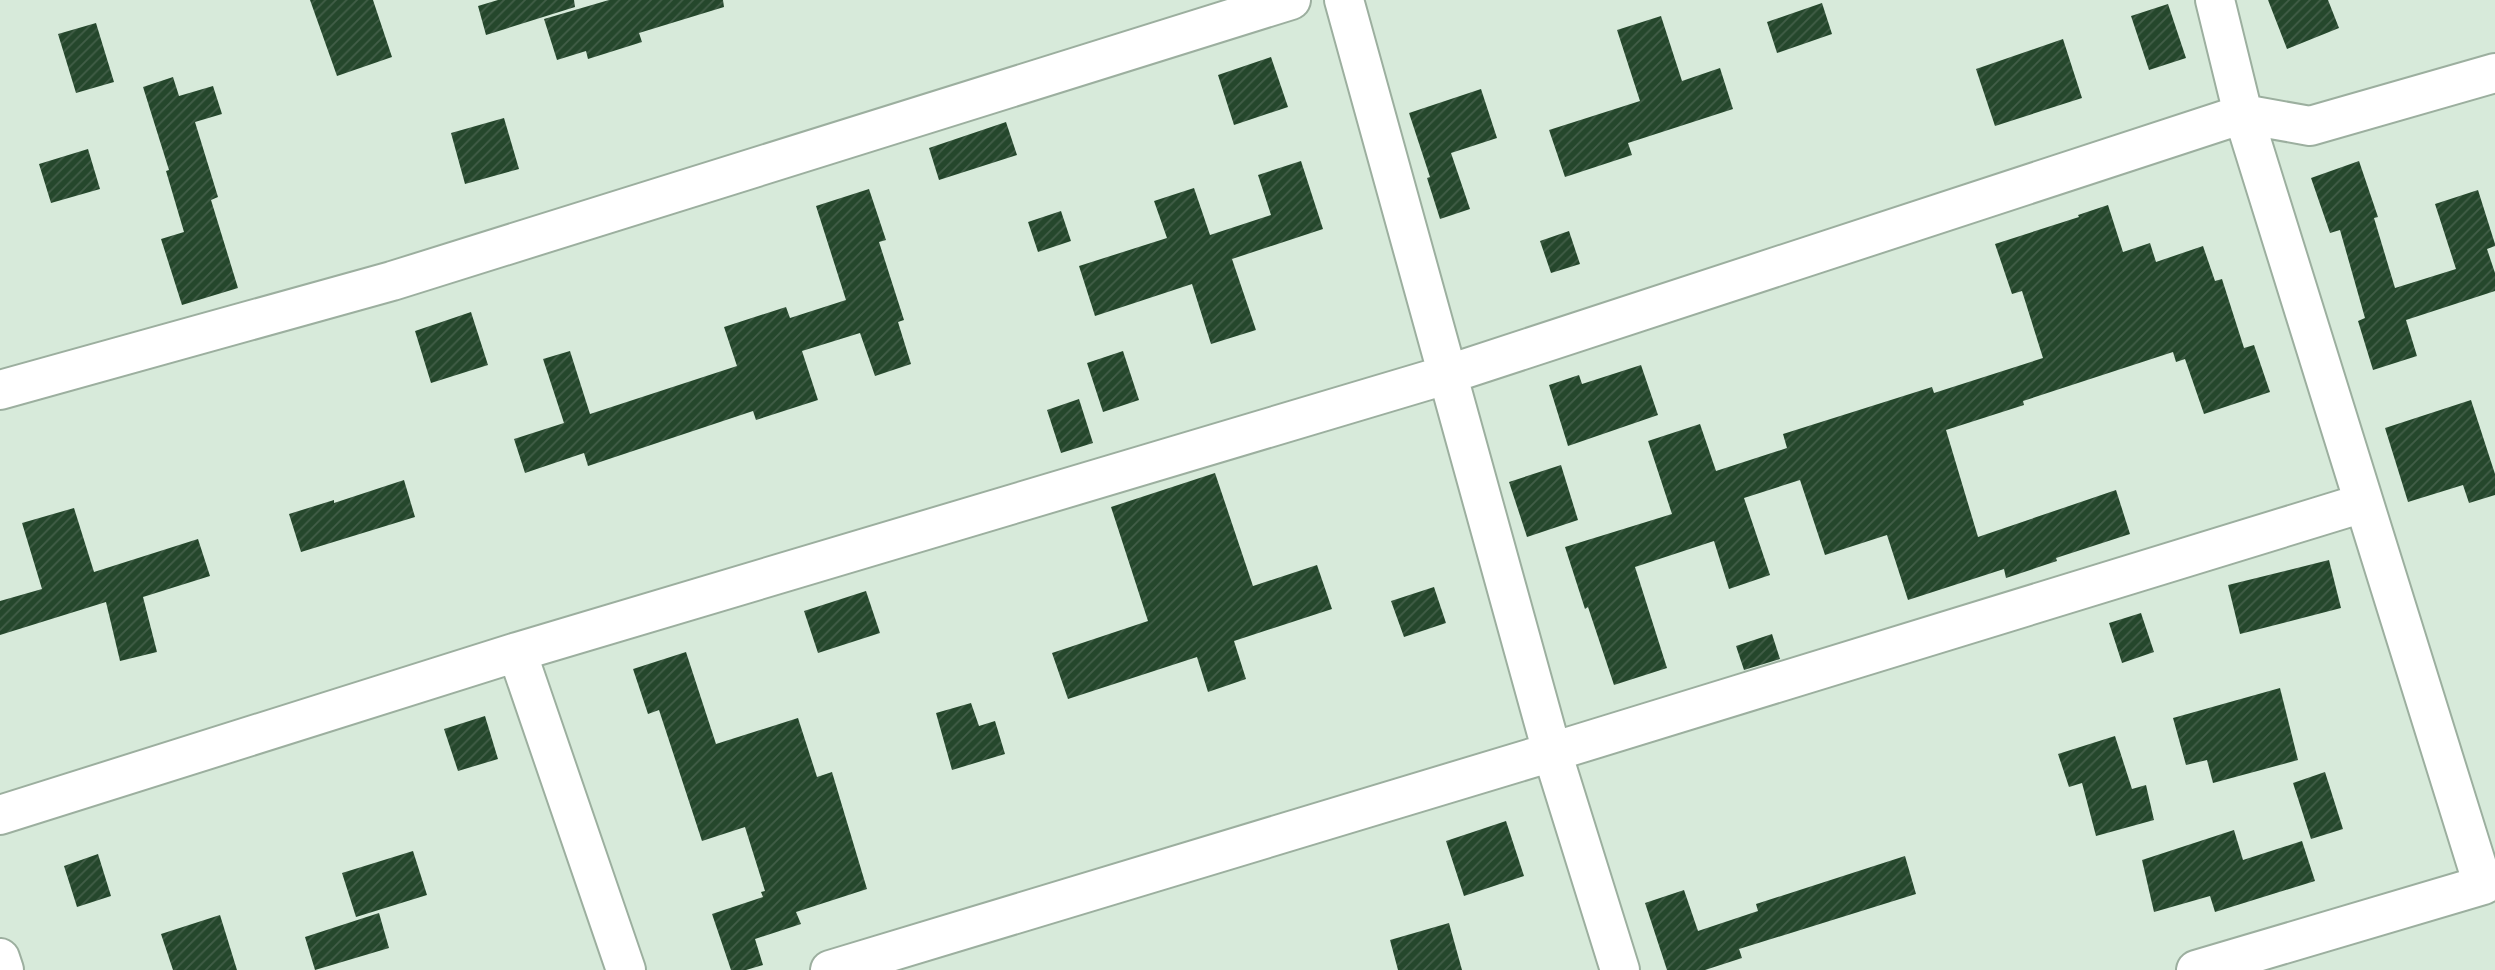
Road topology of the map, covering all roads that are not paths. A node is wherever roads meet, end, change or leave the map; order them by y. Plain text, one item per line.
1 (1291, 0) edge
2 (1345, 0) edge
3 (2215, 0) edge
4 (2495, 73) edge
5 (2243, 114) junction
6 (1449, 374) junction
7 (0, 390) edge
8 (2363, 503) junction
9 (517, 652) junction
10 (1552, 752) junction
11 (0, 815) edge
12 (2489, 882) edge
13 (0, 958) edge
14 (4, 970) edge
15 (626, 970) edge
16 (830, 970) edge
17 (1620, 970) edge
18 (2196, 970) edge

1 - 7 street
2 - 6 street
3 - 5 street
4 - 5 street
5 - 6 street
5 - 8 street
6 - 9 street
6 - 10 street
8 - 10 street
8 - 12 street
9 - 11 street
9 - 15 street
10 - 16 street
10 - 17 street
12 - 18 street
13 - 14 street

